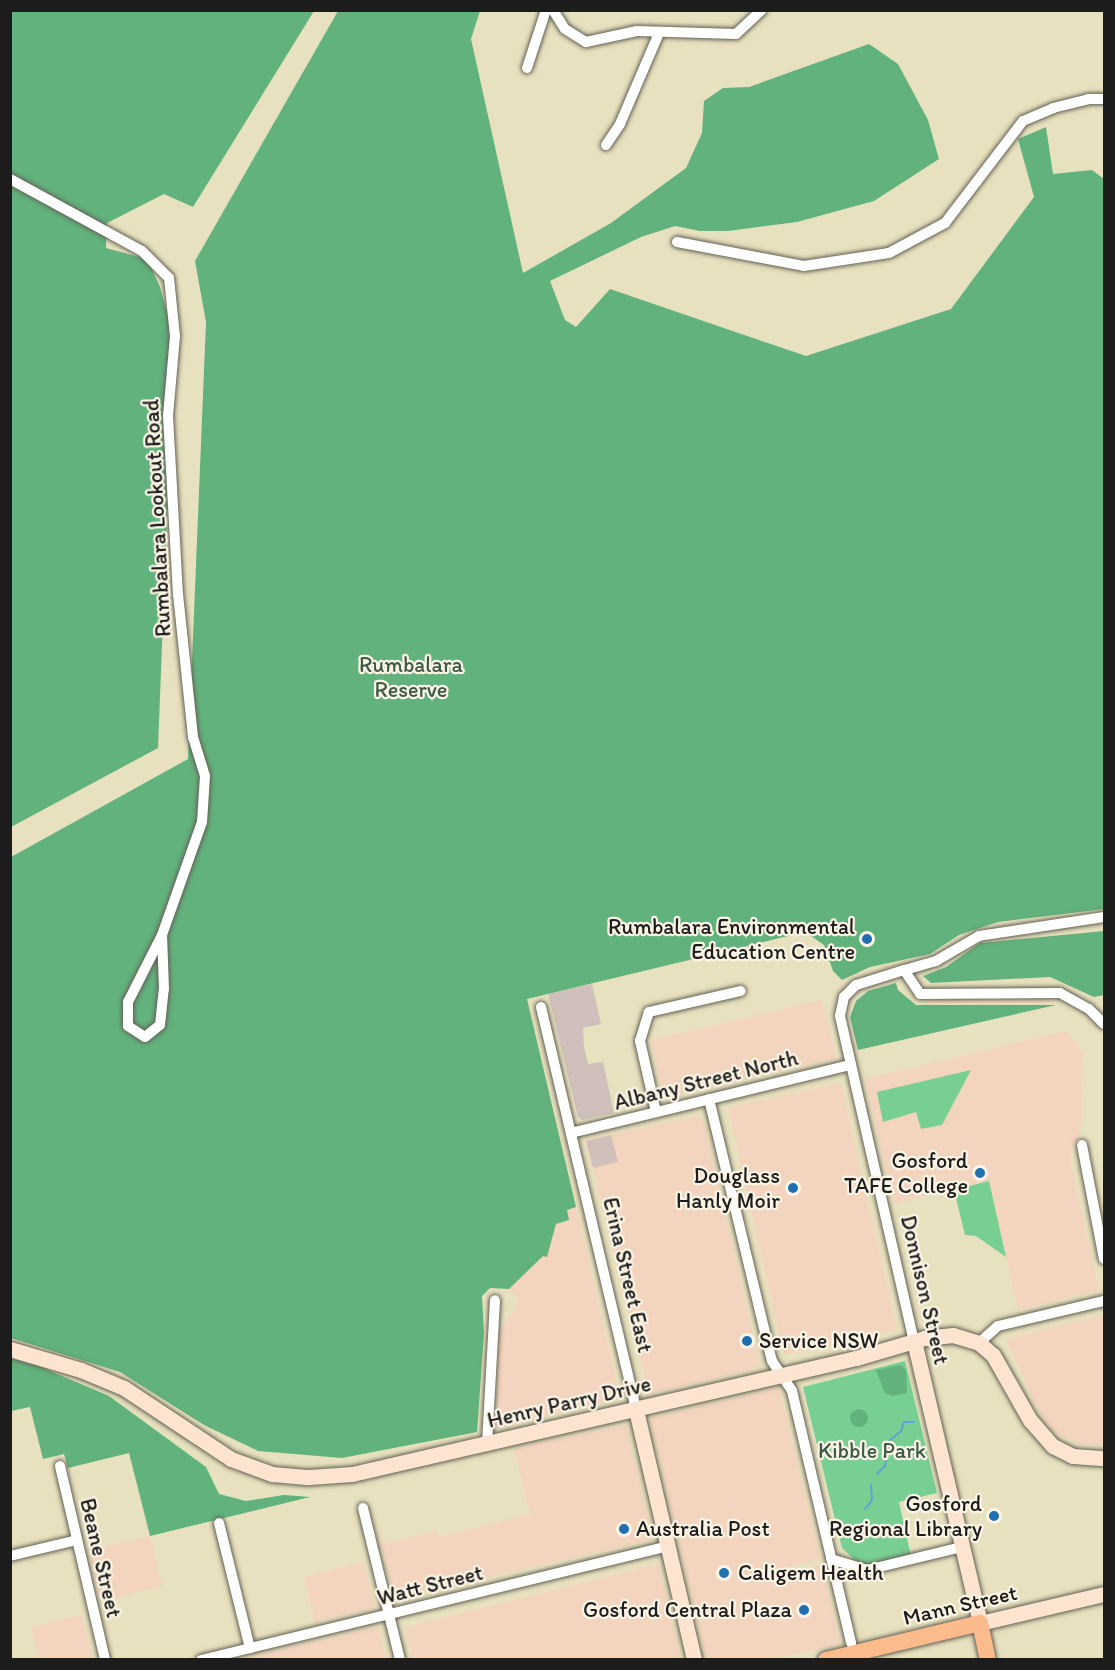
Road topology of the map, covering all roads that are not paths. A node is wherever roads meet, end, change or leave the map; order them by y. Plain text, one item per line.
1 (546, 10) edge
2 (553, 10) edge
3 (762, 10) edge
4 (659, 33) junction
5 (527, 68) dead end
6 (1104, 99) edge
7 (606, 145) dead end
8 (10, 179) edge
9 (677, 242) dead end
10 (1104, 917) edge
11 (162, 935) junction
12 (904, 970) junction
13 (741, 991) dead end
14 (541, 1007) dead end
15 (1104, 1024) edge
16 (850, 1065) junction
17 (709, 1099) junction
18 (656, 1112) junction
19 (571, 1133) junction
20 (1082, 1145) dead end
21 (1104, 1259) edge
22 (495, 1300) dead end
23 (1104, 1301) edge
24 (914, 1341) junction
25 (979, 1343) junction
26 (10, 1350) edge
27 (782, 1376) junction
28 (636, 1410) junction
29 (487, 1444) junction
30 (1104, 1458) edge
31 (60, 1466) dead end
32 (363, 1508) dead end
33 (219, 1523) dead end
34 (77, 1540) junction
35 (668, 1546) junction
36 (962, 1547) junction
37 (10, 1556) edge
38 (831, 1559) junction
39 (1104, 1594) edge
40 (389, 1616) junction
41 (980, 1623) junction
42 (851, 1643) dead end
43 (250, 1648) junction
44 (105, 1659) edge
45 (201, 1659) edge
46 (400, 1659) edge
47 (694, 1659) edge
48 (826, 1659) edge
49 (988, 1659) edge

1 - 5 street
2 - 4 street
3 - 4 street
4 - 7 street
6 - 9 street
8 - 11 street, Rumbalara Lookout Road
10 - 12 street, Donnison Street
11 - 11 street, Rumbalara Lookout Road
12 - 15 street
12 - 16 street, Donnison Street
13 - 18 street
14 - 19 street, Erina Street East
16 - 17 street, Albany Street North
16 - 24 street, Donnison Street
17 - 18 street, Albany Street North
17 - 27 street
18 - 19 street, Albany Street North
19 - 28 street, Erina Street East
20 - 21 street
22 - 29 street
23 - 25 street
24 - 25 main road, Henry Parry Drive
24 - 27 main road, Henry Parry Drive
24 - 36 main road, Donnison Street
25 - 30 main road
26 - 29 main road, Henry Parry Drive
27 - 28 main road, Henry Parry Drive
27 - 38 street
28 - 29 main road, Henry Parry Drive
28 - 35 main road, Erina Street East
31 - 34 street, Beane Street
32 - 40 street
33 - 43 street
34 - 37 street
34 - 44 street, Beane Street
35 - 40 street, Watt Street
35 - 47 main road, Erina Street East
36 - 38 street
36 - 41 main road, Donnison Street
38 - 42 street
39 - 41 main road, Mann Street
40 - 43 street, Watt Street
40 - 46 street
41 - 48 main road, Mann Street
41 - 49 main road, Donnison Street
43 - 45 street, Watt Street

